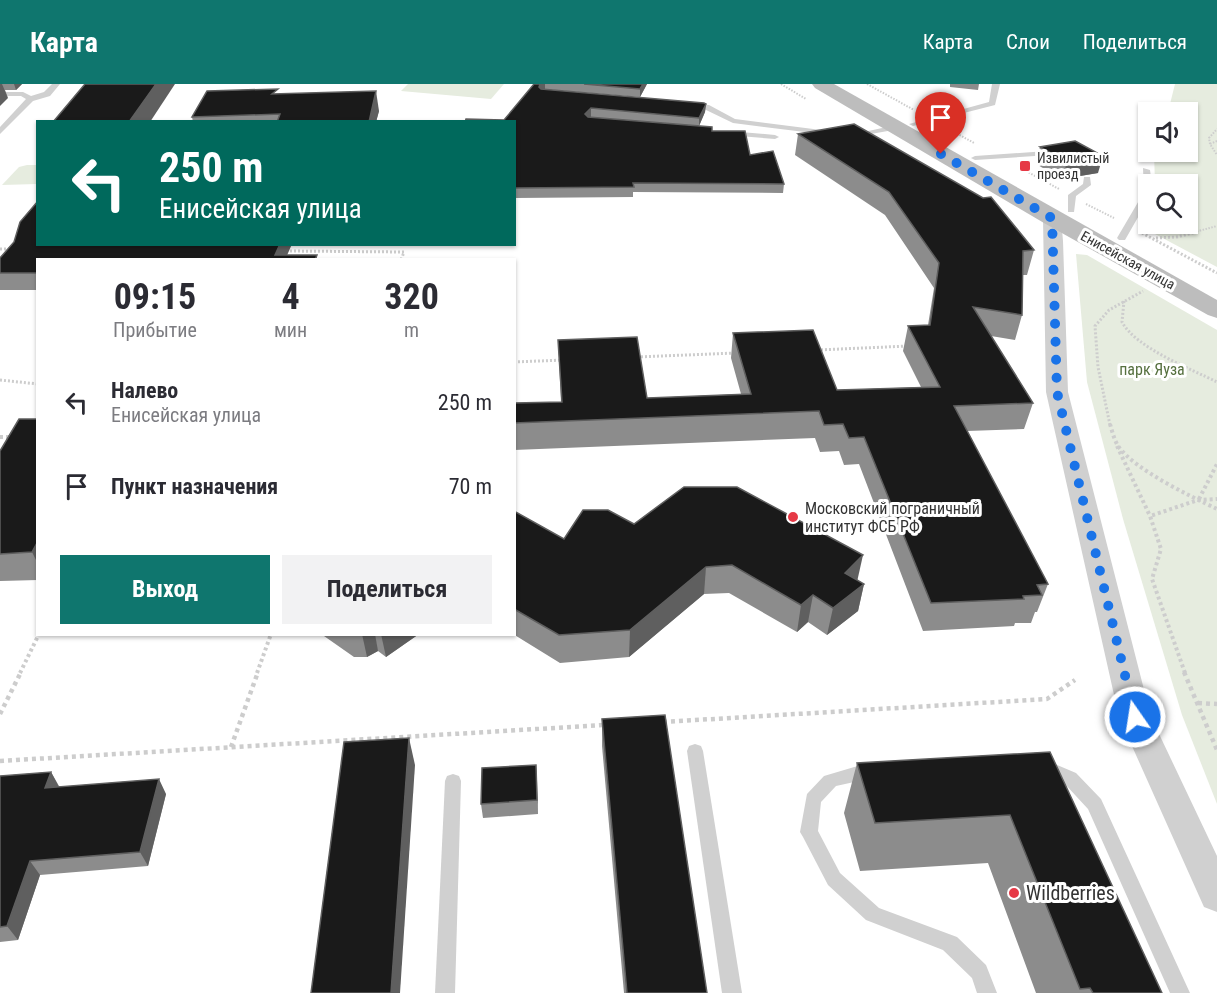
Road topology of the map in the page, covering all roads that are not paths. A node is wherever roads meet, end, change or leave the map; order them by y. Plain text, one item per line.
1 (56, 84) edge
2 (821, 84) edge
3 (843, 84) edge
4 (996, 84) edge
5 (0, 94) edge
6 (30, 99) junction
7 (683, 105) edge
8 (911, 126) junction
9 (0, 132) edge
10 (720, 132) edge
11 (841, 138) junction
12 (1047, 153) edge
13 (975, 158) junction
14 (1146, 170) dead end
15 (1087, 179) edge
16 (1065, 208) junction
17 (1125, 232) junction
18 (1217, 290) edge
19 (1217, 310) edge
20 (695, 751) dead end
21 (1029, 765) edge
22 (884, 771) edge
23 (453, 781) dead end
24 (1217, 895) edge
25 (445, 993) edge
26 (732, 993) edge
27 (987, 993) edge
28 (1180, 993) edge

1 - 6 lane
2 - 8 main road, Енисейская улица
3 - 8 main road, Енисейская улица
4 - 8 lane
5 - 6 lane
6 - 9 lane
7 - 11 lane
8 - 11 lane
8 - 13 main road, Енисейская улица
8 - 16 main road, Енисейская улица
10 - 11 lane
12 - 13 lane
13 - 16 main road, Енисейская улица
14 - 17 lane
15 - 16 lane
16 - 17 main road, Енисейская улица
16 - 19 main road, Енисейская улица
16 - 24 street
17 - 18 main road, Енисейская улица
20 - 26 lane
21 - 28 lane
22 - 27 lane
23 - 25 lane

